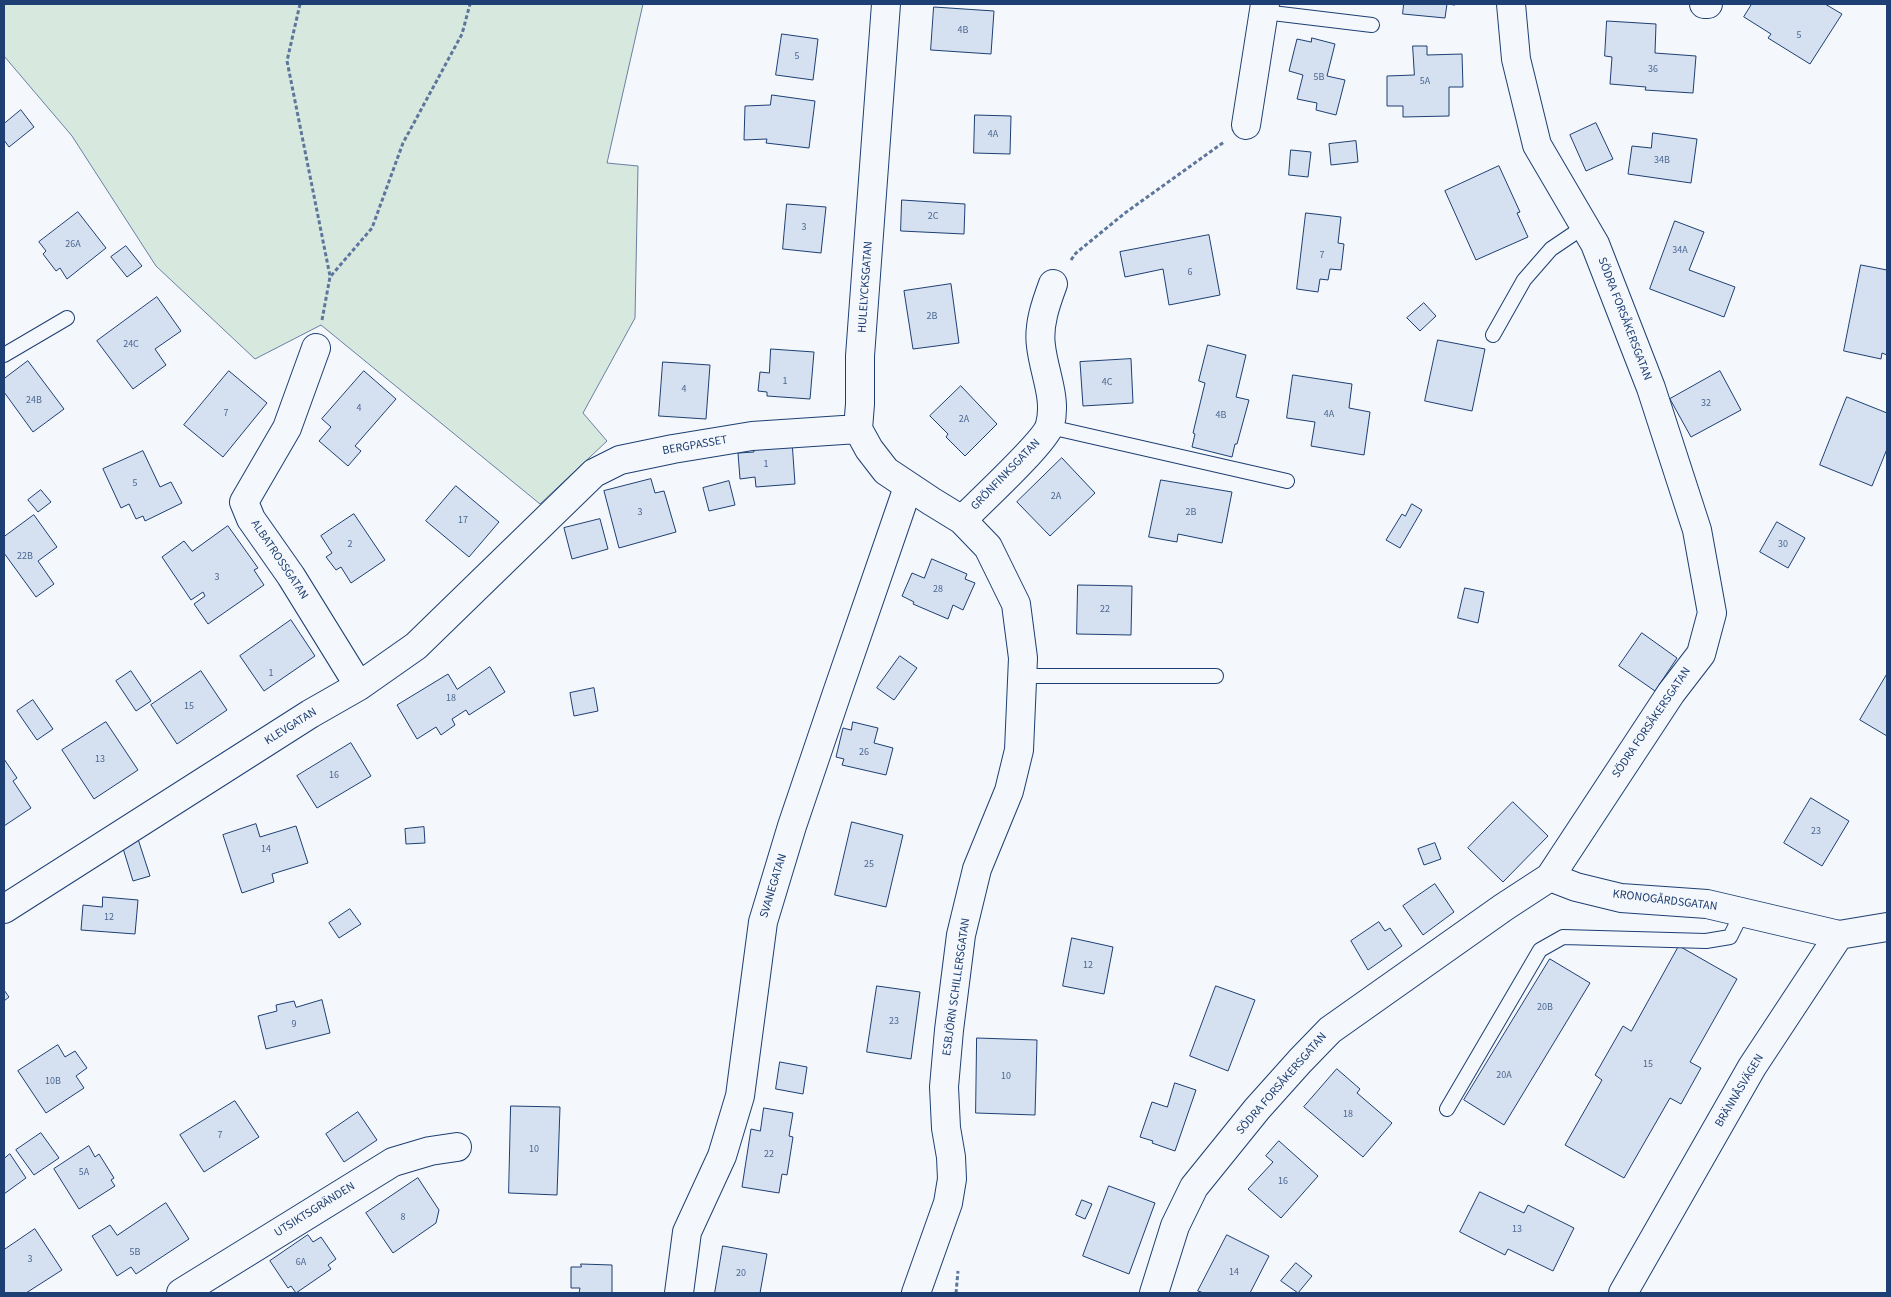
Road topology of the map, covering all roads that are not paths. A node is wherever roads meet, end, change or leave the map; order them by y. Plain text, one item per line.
1 (886, 4) edge
2 (1511, 4) edge
3 (1265, 8) edge
4 (1372, 25) dead end
5 (1246, 125) road end
6 (1585, 226) junction
7 (1053, 284) road end
8 (67, 318) dead end
9 (1493, 335) dead end
10 (316, 348) road end
11 (4, 355) edge
12 (1050, 427) junction
13 (858, 428) junction
14 (1287, 481) dead end
15 (908, 487) junction
16 (552, 513) joint
17 (962, 520) junction
18 (1216, 676) dead end
19 (1023, 685) junction
20 (360, 686) junction
21 (1550, 877) junction
22 (4, 909) edge
23 (1742, 913) junction
24 (1887, 927) edge
25 (1839, 935) junction
26 (1447, 1109) dead end
27 (457, 1146) dead end
28 (181, 1293) edge
29 (680, 1293) edge
30 (916, 1293) edge
31 (1154, 1293) edge
32 (1622, 1293) edge

1 - 13 street, HULELYCKSGATAN
2 - 6 street, SÖDRA FORSÅKERSGATAN
3 - 4 lane
3 - 5 street
6 - 9 lane
6 - 21 street, SÖDRA FORSÅKERSGATAN
7 - 12 street, GRÖNFINKSGATAN
8 - 11 lane
10 - 20 street, ALBATROSSGATAN
12 - 14 lane
12 - 17 street, GRÖNFINKSGATAN
13 - 15 street
13 - 16 street, BERGPASSET
15 - 17 street
15 - 29 street, SVANEGATAN
16 - 20 street, KLEVGATAN
17 - 19 street, ESBJÖRN SCHILLERSGATAN
18 - 19 lane
19 - 30 street, ESBJÖRN SCHILLERSGATAN
20 - 22 street, KLEVGATAN
21 - 23 street, KRONOGÅRDSGATAN
21 - 31 street, SÖDRA FORSÅKERSGATAN
23 - 25 street, KRONOGÅRDSGATAN
23 - 26 lane
24 - 25 street
25 - 32 street, BRÄNNÅSVÄGEN
27 - 28 street, UTSIKTSGRÄNDEN

